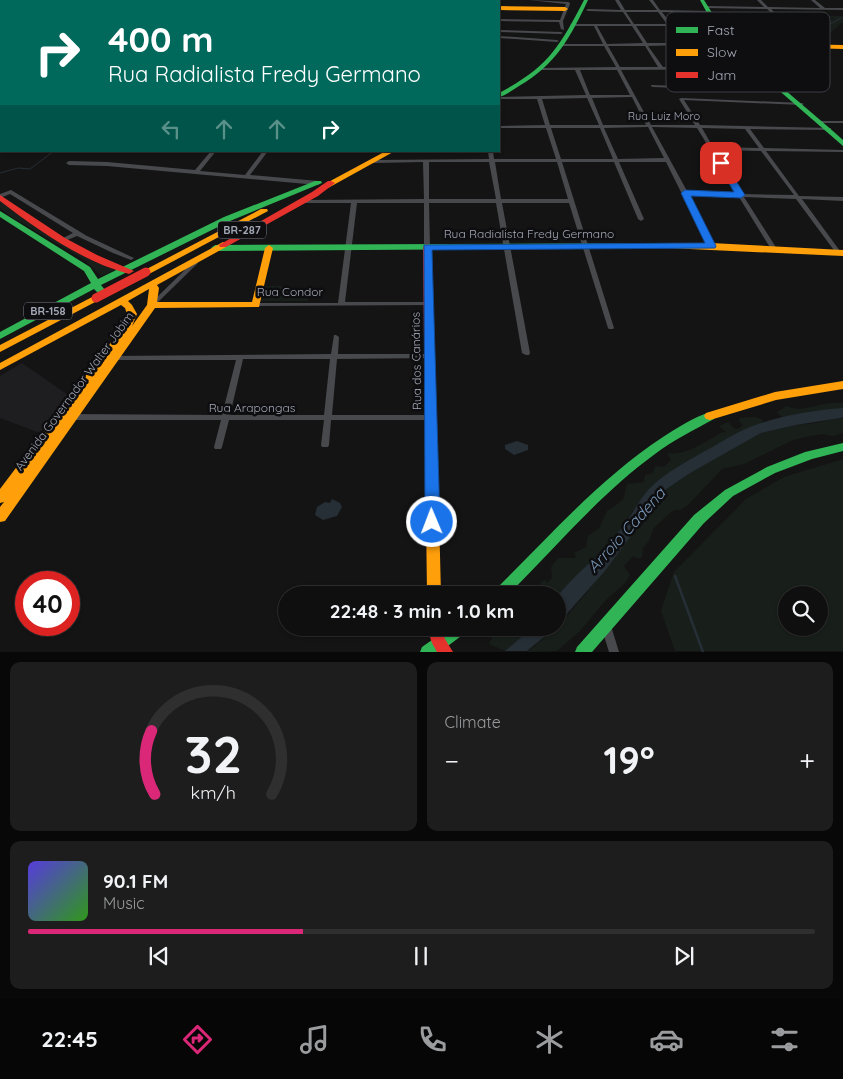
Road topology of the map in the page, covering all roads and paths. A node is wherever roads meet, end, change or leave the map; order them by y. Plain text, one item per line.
1 (531, 0) edge
2 (616, 0) edge
3 (651, 0) edge
4 (759, 0) edge
5 (812, 0) edge
6 (571, 3) edge
7 (703, 4) edge
8 (587, 5) edge
9 (500, 8) edge
10 (768, 8) junction
11 (824, 9) junction
12 (843, 9) edge
13 (623, 10) junction
14 (659, 11) junction
15 (772, 12) edge
16 (500, 20) edge
17 (666, 20) edge
18 (595, 25) junction
19 (632, 25) junction
20 (666, 25) edge
21 (500, 31) edge
22 (563, 32) junction
23 (500, 37) edge
24 (645, 44) junction
25 (666, 44) edge
26 (606, 45) junction
27 (830, 47) edge
28 (843, 47) edge
29 (661, 68) junction
30 (666, 68) edge
31 (541, 69) junction
32 (576, 69) junction
33 (618, 69) junction
34 (653, 86) dead end
35 (666, 86) edge
36 (500, 89) edge
37 (788, 92) edge
38 (500, 95) edge
39 (500, 96) edge
40 (634, 96) junction
41 (539, 97) junction
42 (589, 97) junction
43 (802, 104) junction
44 (843, 122) edge
45 (601, 126) junction
46 (649, 126) junction
47 (698, 126) junction
48 (826, 126) junction
49 (500, 127) edge
50 (548, 127) junction
51 (746, 127) junction
52 (843, 144) edge
53 (711, 148) junction
54 (762, 149) junction
55 (843, 150) edge
56 (213, 152) edge
57 (265, 152) edge
58 (380, 152) edge
59 (390, 152) edge
60 (490, 152) edge
61 (374, 160) junction
62 (616, 160) junction
63 (668, 160) junction
64 (426, 161) junction
65 (492, 161) junction
66 (559, 161) junction
67 (69, 163) dead end
68 (196, 172) junction
69 (247, 176) junction
70 (318, 183) junction
71 (331, 183) junction
72 (685, 193) junction
73 (741, 195) junction
74 (0, 196) edge
75 (798, 197) junction
76 (843, 199) edge
77 (302, 201) junction
78 (354, 201) junction
79 (426, 201) junction
80 (498, 201) junction
81 (571, 201) junction
82 (37, 209) junction
83 (0, 213) edge
84 (22, 215) junction
85 (642, 219) dead end
86 (78, 233) junction
87 (63, 240) junction
88 (711, 246) junction
89 (506, 247) junction
90 (586, 247) junction
91 (215, 248) junction
92 (269, 248) junction
93 (348, 248) junction
94 (427, 248) junction
95 (774, 249) junction
96 (841, 252) edge
97 (202, 256) junction
98 (131, 258) dead end
99 (124, 270) junction
100 (150, 278) junction
101 (96, 285) junction
102 (100, 300) junction
103 (121, 300) junction
104 (256, 304) junction
105 (341, 304) junction
106 (429, 304) junction
107 (152, 305) junction
108 (611, 328) dead end
109 (0, 336) edge
110 (336, 337) dead end
111 (0, 349) edge
112 (526, 353) dead end
113 (430, 356) junction
114 (240, 357) junction
115 (334, 357) junction
116 (0, 358) edge
117 (116, 358) junction
118 (0, 367) edge
119 (843, 385) edge
120 (67, 417) junction
121 (225, 418) junction
122 (328, 418) junction
123 (431, 418) junction
124 (325, 445) dead end
125 (218, 447) dead end
126 (843, 447) edge
127 (0, 498) edge
128 (0, 517) edge
129 (434, 586) edge
130 (508, 586) edge
131 (606, 625) junction
132 (453, 636) edge
133 (443, 647) edge
134 (427, 652) edge
135 (582, 652) edge
136 (614, 652) edge

1 - 6 street
2 - 13 street
3 - 14 street
4 - 10 street
5 - 11 street
6 - 9 main road
6 - 22 main road
6 - 22 street
7 - 10 street
7 - 14 street
8 - 13 street
8 - 22 main road
10 - 11 street
10 - 15 street
11 - 12 street
13 - 14 street
13 - 19 street
14 - 17 street
16 - 22 street
18 - 19 street
18 - 22 street
18 - 26 street
19 - 20 street
19 - 24 street
21 - 22 street
22 - 23 street
22 - 26 street
22 - 31 main road
22 - 36 main road
24 - 25 street
24 - 26 street
24 - 29 street
26 - 33 street
27 - 28 main road
29 - 30 street
29 - 33 street
31 - 32 street
31 - 38 main road
32 - 33 street
32 - 42 street
33 - 40 street
34 - 35 street
37 - 43 main road
39 - 41 street
40 - 42 street
40 - 46 street
41 - 42 street
41 - 50 street
42 - 45 street
43 - 47 street
43 - 48 main road
44 - 48 street, Rua Luiz Moro
45 - 46 street, Rua Luiz Moro
45 - 50 street, Rua Luiz Moro
45 - 62 street
46 - 47 street, Rua Luiz Moro
46 - 63 street
47 - 51 street, Rua Luiz Moro
47 - 53 street
48 - 51 street, Rua Luiz Moro
48 - 52 main road
49 - 50 street, Rua Luiz Moro
50 - 66 street
51 - 54 street
53 - 54 street
53 - 73 street
54 - 55 street
54 - 75 street
56 - 68 street
57 - 69 street
58 - 70 main road, BR-287
59 - 61 main road, BR-287
60 - 65 street
61 - 64 street
61 - 71 main road, BR-287
62 - 63 street
62 - 66 street
62 - 85 street
63 - 72 street
64 - 65 street
64 - 79 street
65 - 66 street
65 - 80 street
66 - 81 street
67 - 68 street
68 - 69 street
69 - 70 street
70 - 99 main road, BR-287
70 - 100 main road, BR-287
71 - 77 main road, BR-287
71 - 100 main road, BR-287
72 - 73 street
72 - 88 street
73 - 75 street
73 - 95 street
74 - 82 street
74 - 84 main road
75 - 76 street
75 - 96 street
77 - 78 street
77 - 91 main road, BR-287
78 - 79 street
78 - 93 street
79 - 80 street
79 - 94 street
80 - 81 street
80 - 89 street
81 - 90 street
82 - 84 street
82 - 86 street
83 - 101 main road
84 - 87 main road
86 - 87 street
86 - 98 street
87 - 99 main road
88 - 90 main road, Rua Radialista Fredy Germano
88 - 95 main road, Rua Radialista Fredy Germano
89 - 90 main road, Rua Radialista Fredy Germano
89 - 94 main road, Rua Radialista Fredy Germano
89 - 112 street
90 - 108 street
91 - 92 main road, Rua Radialista Fredy Germano
91 - 97 main road, BR-287
92 - 93 main road, Rua Radialista Fredy Germano
92 - 104 main road
93 - 94 main road, Rua Radialista Fredy Germano
93 - 105 street
94 - 106 main road, Rua dos Canários
95 - 96 main road, Rua Radialista Fredy Germano
97 - 100 main road, BR-287
97 - 107 street, Avenida Governador Walter Jobim
99 - 100 main road
99 - 101 main road, BR-287
100 - 102 main road, BR-287, bridge
100 - 103 main road, BR-158
100 - 107 main road
101 - 103 main road
101 - 109 main road, BR-158
102 - 111 main road, BR-287
102 - 116 main road, BR-287
103 - 118 main road, BR-158
103 - 120 main road, Avenida Governador Walter Jobim
104 - 105 street, Rua Condor
104 - 107 main road, Rua Condor
105 - 106 street, Rua Condor
106 - 113 main road, Rua dos Canários
107 - 117 main road, Avenida Governador Walter Jobim
110 - 115 street
113 - 115 street
113 - 123 main road, Rua dos Canários
114 - 115 street
114 - 117 street
114 - 121 street
115 - 122 street
117 - 120 main road, Avenida Governador Walter Jobim
119 - 130 main road
120 - 121 street, Rua Arapongas
120 - 127 main road, Avenida Governador Walter Jobim
120 - 128 main road, Avenida Governador Walter Jobim
121 - 122 street, Rua Arapongas
121 - 125 street
122 - 123 street, Rua Arapongas
122 - 124 street
123 - 129 main road, Rua dos Canários
126 - 131 main road
131 - 135 main road
131 - 136 street
132 - 133 main road
133 - 134 main road

